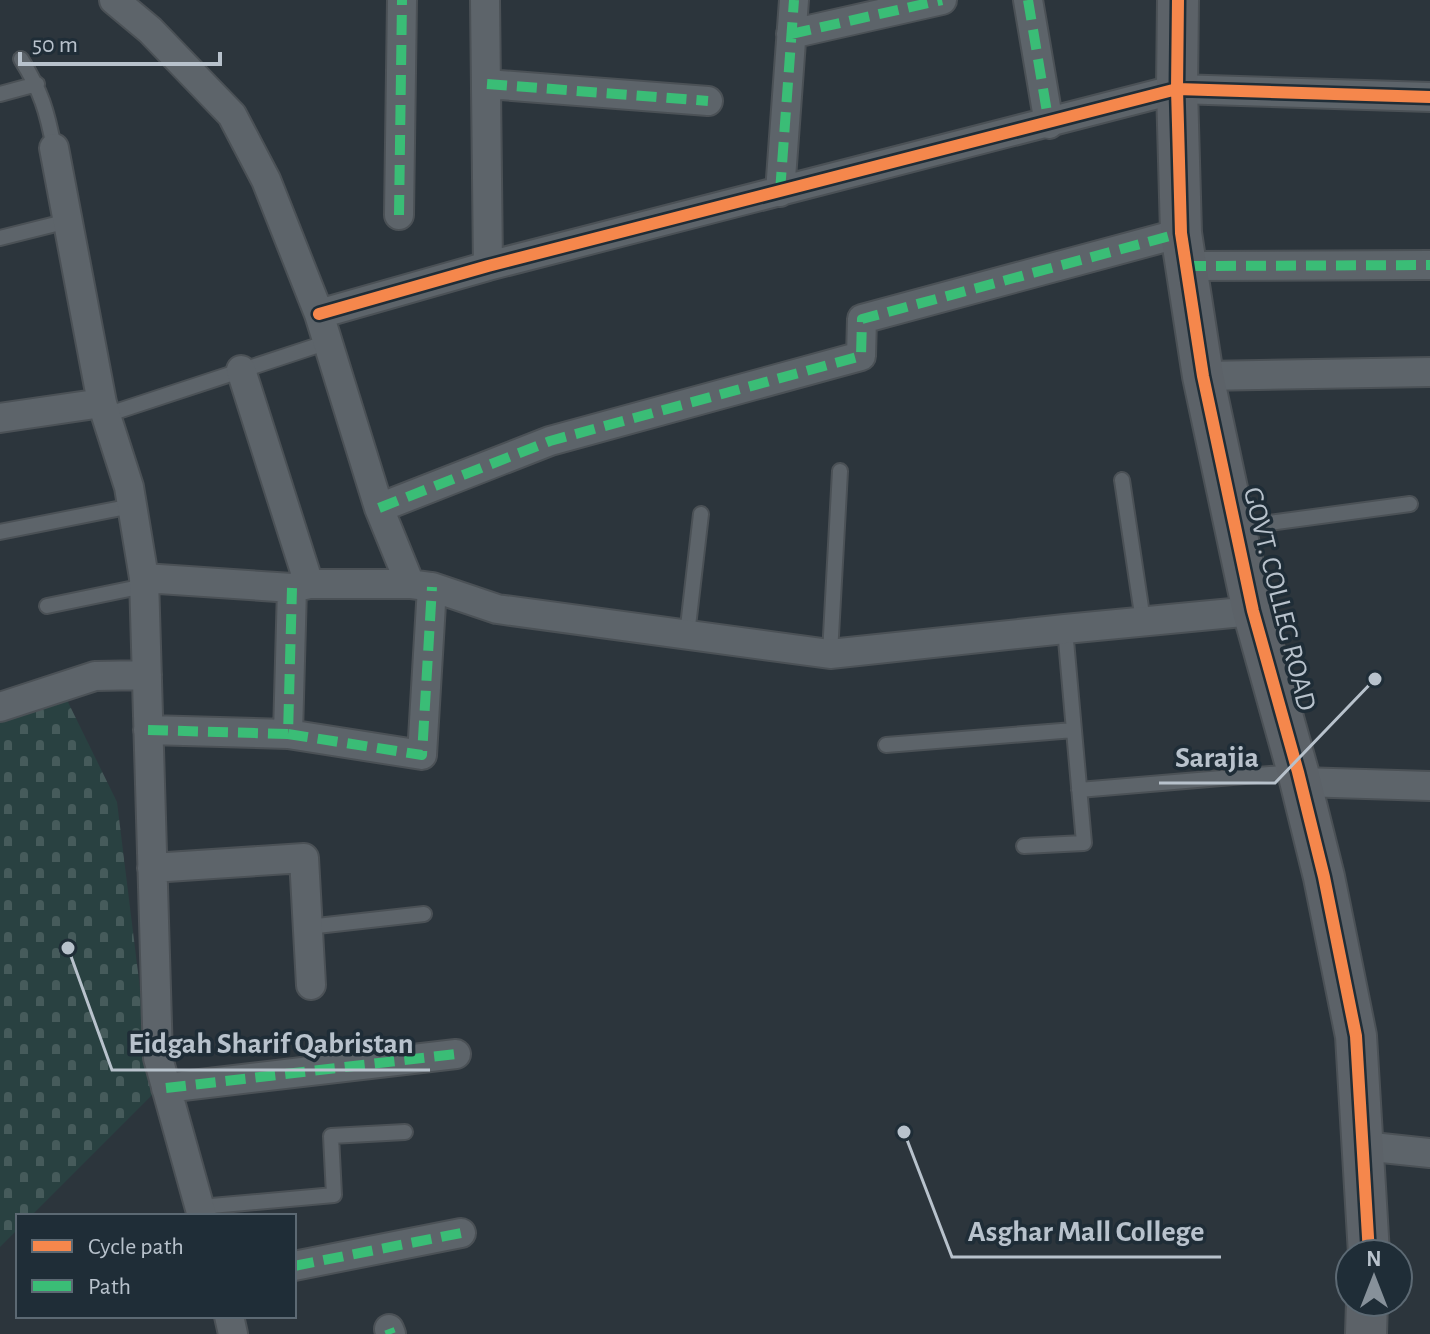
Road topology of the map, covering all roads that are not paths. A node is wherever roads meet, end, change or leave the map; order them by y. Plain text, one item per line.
1 (114, 0) edge
2 (402, 0) edge
3 (485, 0) edge
4 (794, 0) edge
5 (942, 0) edge
6 (1028, 0) edge
7 (1178, 0) edge
8 (791, 34) junction
9 (21, 59) dead end
10 (37, 84) junction
11 (487, 84) junction
12 (1177, 89) junction
13 (0, 94) edge
14 (1430, 97) edge
15 (708, 101) dead end
16 (1049, 124) junction
17 (54, 148) joint
18 (780, 192) junction
19 (399, 215) dead end
20 (68, 221) junction
21 (0, 238) edge
22 (1183, 250) junction
23 (1430, 265) edge
24 (488, 266) junction
25 (319, 314) junction
26 (328, 342) junction
27 (241, 370) junction
28 (1430, 372) edge
29 (1203, 376) junction
30 (104, 409) junction
31 (0, 418) edge
32 (840, 471) dead end
33 (1122, 480) dead end
34 (1410, 504) dead end
35 (132, 506) junction
36 (379, 508) junction
37 (701, 514) dead end
38 (1235, 527) junction
39 (0, 532) edge
40 (144, 582) junction
41 (421, 585) junction
42 (300, 586) junction
43 (47, 606) dead end
44 (1253, 611) junction
45 (1143, 621) junction
46 (1065, 629) junction
47 (687, 635) junction
48 (830, 654) junction
49 (147, 675) junction
50 (0, 707) edge
51 (148, 730) junction
52 (1074, 730) junction
53 (288, 734) junction
54 (886, 745) dead end
55 (1299, 777) junction
56 (1430, 786) edge
57 (1079, 790) junction
58 (1024, 846) dead end
59 (152, 868) junction
60 (424, 914) dead end
61 (308, 927) junction
62 (311, 985) dead end
63 (456, 1054) dead end
64 (166, 1088) junction
65 (405, 1132) dead end
66 (1363, 1146) junction
67 (1430, 1153) edge
68 (201, 1212) edge
69 (461, 1233) dead end
70 (1368, 1238) edge
71 (296, 1266) edge

1 - 25 street
2 - 19 street
3 - 11 street
4 - 8 street
5 - 8 street
6 - 16 street
7 - 12 street, GOVT. COLLEG ROAD
8 - 18 street
9 - 10 lane
10 - 13 lane
10 - 17 lane
11 - 15 street
11 - 24 street
12 - 14 street
12 - 16 street
12 - 22 street, GOVT. COLLEG ROAD
16 - 18 street
17 - 20 street
18 - 24 street
20 - 21 lane
20 - 30 street
22 - 23 street
22 - 29 street, GOVT. COLLEG ROAD
22 - 36 street
24 - 25 street
25 - 26 street
26 - 27 lane
26 - 36 street
27 - 30 lane
27 - 42 street
28 - 29 street
29 - 38 street, GOVT. COLLEG ROAD
30 - 31 street
30 - 35 street
32 - 48 lane
33 - 45 lane
34 - 38 lane
35 - 39 lane
35 - 40 street
36 - 41 street
37 - 47 lane
38 - 44 street, GOVT. COLLEG ROAD
40 - 42 street
40 - 43 lane
40 - 49 street
41 - 42 street
41 - 47 street
41 - 53 street
42 - 53 street
44 - 45 street
44 - 55 street, GOVT. COLLEG ROAD
45 - 46 street
46 - 48 street
46 - 52 lane
47 - 48 street
49 - 50 street
49 - 51 street
51 - 53 street
51 - 59 street
52 - 54 lane
52 - 57 lane
55 - 56 street
55 - 57 lane
55 - 66 street, GOVT. COLLEG ROAD
57 - 58 lane
59 - 61 street
59 - 64 street
60 - 61 lane
61 - 62 street
63 - 64 street
64 - 68 street
65 - 68 lane
66 - 67 street
66 - 70 street, GOVT. COLLEG ROAD
69 - 71 street

